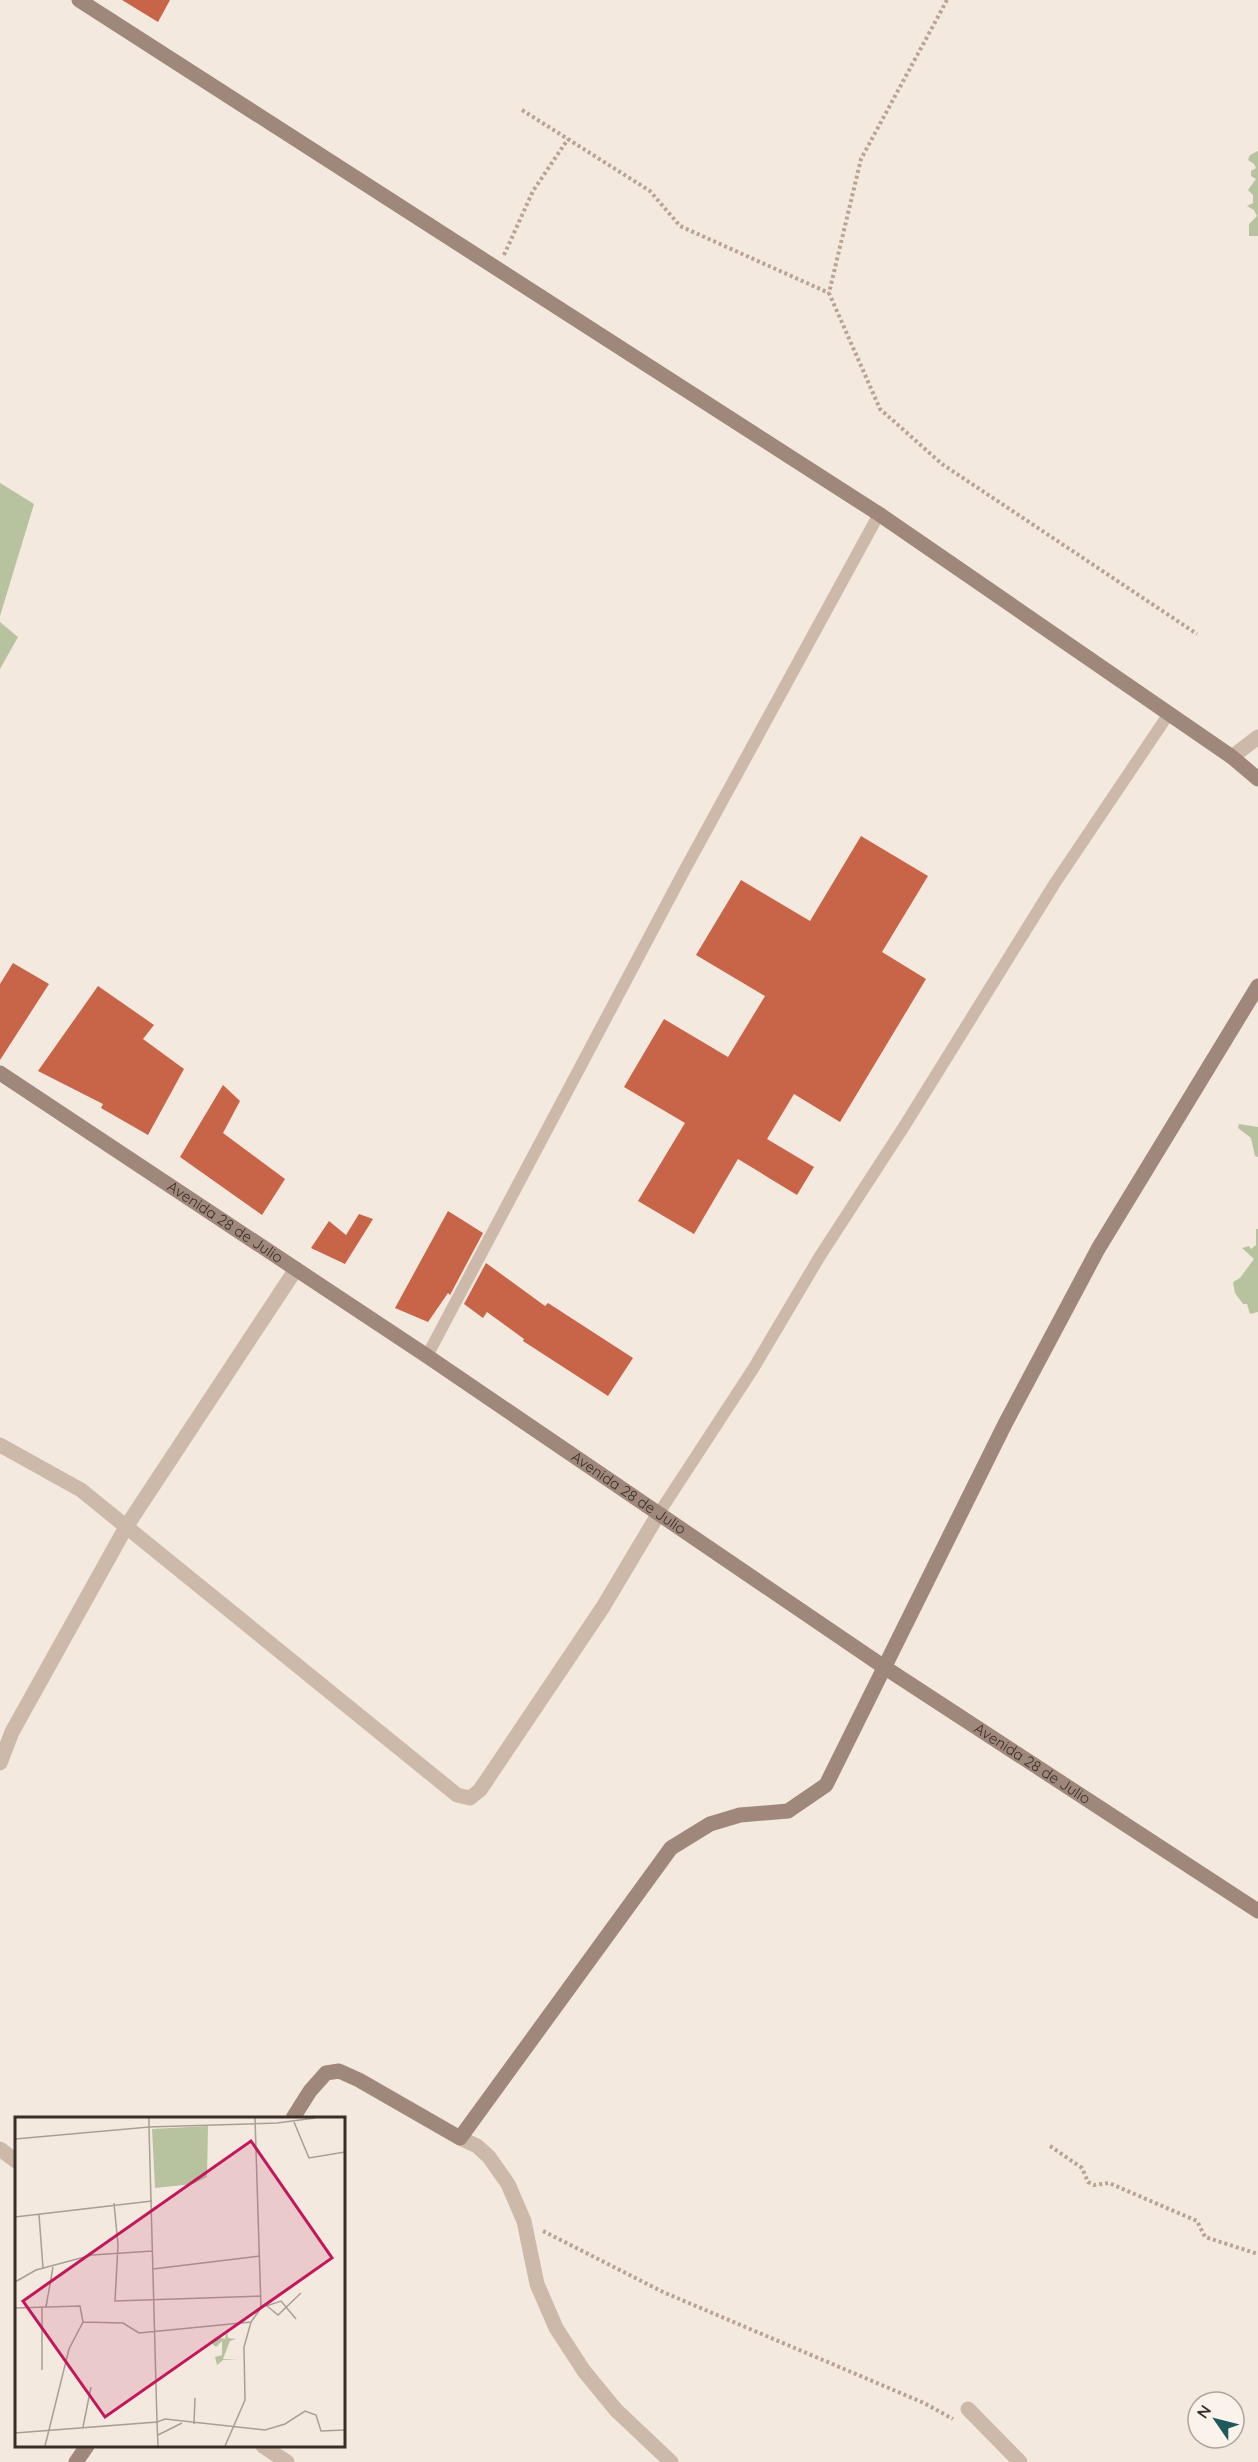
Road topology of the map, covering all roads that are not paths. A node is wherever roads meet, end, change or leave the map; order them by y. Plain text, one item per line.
1 (79, 0) edge
2 (879, 514) junction
3 (1168, 715) junction
4 (1258, 737) edge
5 (1232, 758) junction
6 (1258, 780) edge
7 (1258, 986) edge
8 (0, 1073) edge
9 (296, 1269) junction
10 (427, 1356) junction
11 (0, 1445) edge
12 (659, 1514) junction
13 (126, 1527) junction
14 (884, 1667) junction
15 (0, 1763) edge
16 (1258, 1911) edge
17 (294, 2117) edge
18 (460, 2138) junction
19 (0, 2149) edge
20 (15, 2160) edge
21 (969, 2409) dead end
22 (86, 2447) edge
23 (266, 2447) edge
24 (76, 2462) edge
25 (287, 2462) edge
26 (671, 2462) edge
27 (1020, 2462) edge

1 - 2 street
2 - 3 street
2 - 10 lane
3 - 5 street
3 - 12 lane
4 - 5 street
5 - 6 street
7 - 14 street
8 - 9 street, Avenida 28 de Julio
9 - 10 street, Avenida 28 de Julio
9 - 13 street
10 - 12 street, Avenida 28 de Julio
11 - 13 street
12 - 13 street
12 - 14 street, Avenida 28 de Julio
13 - 15 street
14 - 16 street, Avenida 28 de Julio
14 - 18 street
17 - 18 street
18 - 26 street
19 - 20 street
21 - 27 street
22 - 24 street
23 - 25 street

